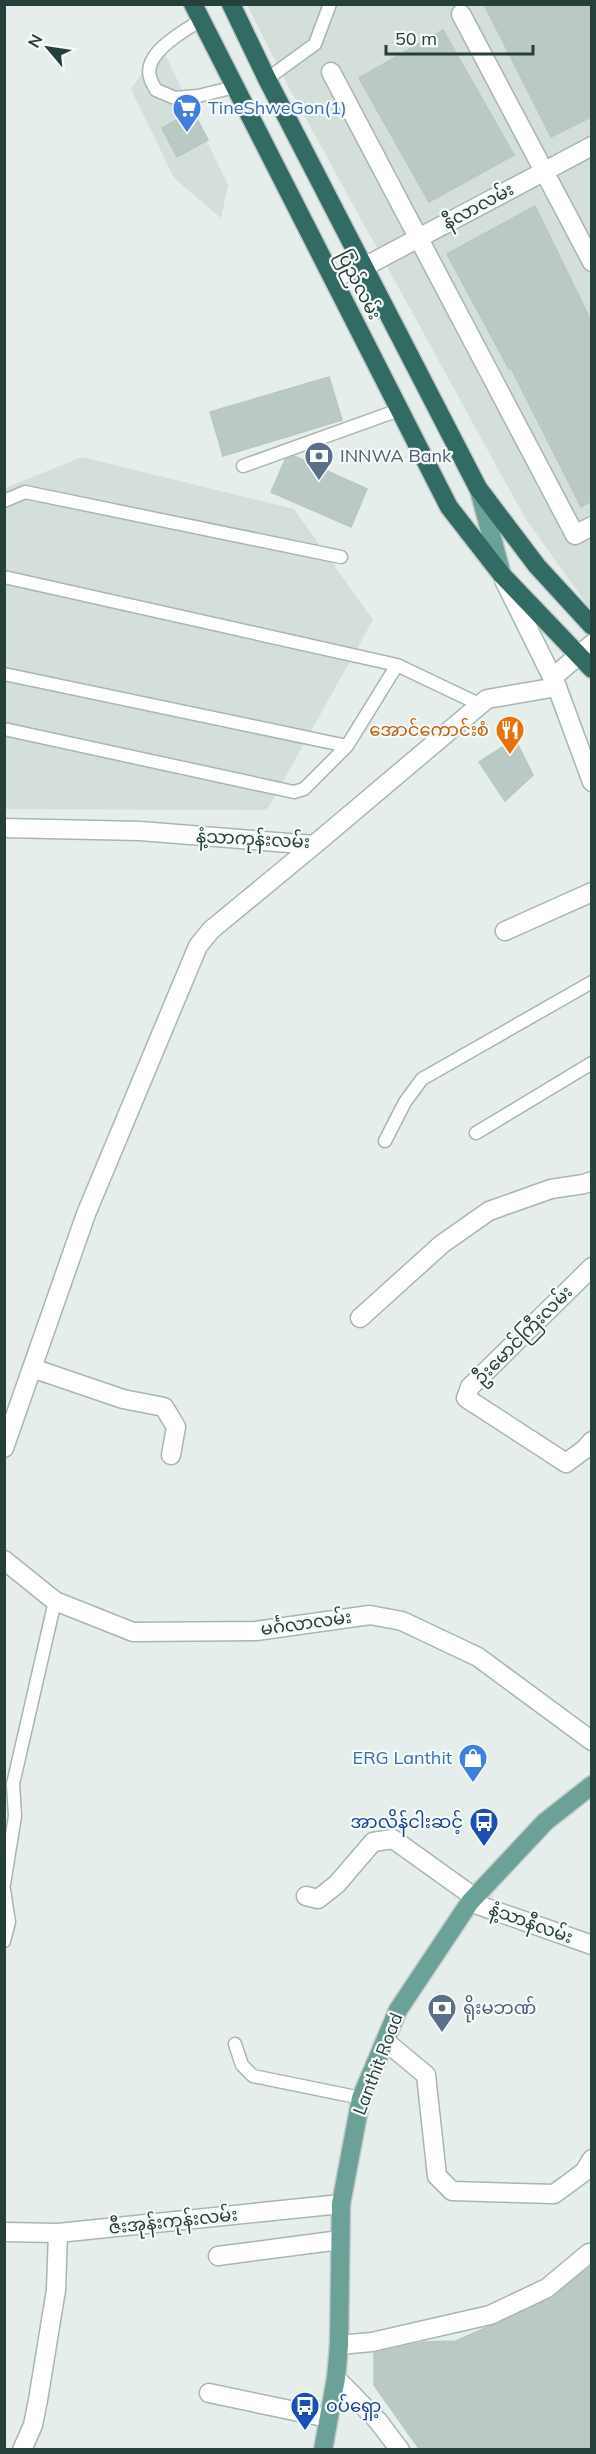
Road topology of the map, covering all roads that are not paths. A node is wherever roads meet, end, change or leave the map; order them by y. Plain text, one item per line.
1 (231, 4) edge
2 (330, 4) edge
3 (197, 12) edge
4 (461, 14) dead end
5 (331, 72) dead end
6 (267, 79) junction
7 (235, 87) junction
8 (591, 146) edge
9 (544, 171) junction
10 (418, 238) junction
11 (591, 262) edge
12 (364, 267) junction
13 (334, 282) junction
14 (399, 410) junction
15 (243, 466) dead end
16 (478, 488) junction
17 (4, 501) edge
18 (591, 526) edge
19 (341, 557) dead end
20 (502, 575) junction
21 (4, 577) edge
22 (591, 626) edge
23 (588, 656) edge
24 (397, 665) junction
25 (4, 674) edge
26 (554, 683) junction
27 (481, 705) junction
28 (4, 729) edge
29 (347, 746) junction
30 (591, 782) edge
31 (4, 828) edge
32 (314, 846) junction
33 (591, 892) edge
34 (505, 931) dead end
35 (591, 982) edge
36 (591, 1063) edge
37 (476, 1133) dead end
38 (385, 1141) dead end
39 (591, 1181) edge
40 (591, 1268) edge
41 (360, 1318) dead end
42 (32, 1368) junction
43 (591, 1441) edge
44 (4, 1448) edge
45 (171, 1455) dead end
46 (4, 1560) edge
47 (55, 1601) junction
48 (591, 1741) edge
49 (591, 1785) edge
50 (4, 1884) edge
51 (4, 1890) edge
52 (306, 1896) dead end
53 (472, 1899) junction
54 (4, 1941) edge
55 (591, 1945) edge
56 (385, 2041) junction
57 (235, 2044) dead end
58 (361, 2098) junction
59 (591, 2159) edge
60 (341, 2204) junction
61 (4, 2232) edge
62 (58, 2233) junction
63 (340, 2240) junction
64 (589, 2253) dead end
65 (218, 2256) dead end
66 (339, 2345) junction
67 (336, 2378) junction
68 (209, 2393) dead end
69 (328, 2418) junction
70 (22, 2450) edge
71 (323, 2450) edge
72 (400, 2450) edge

1 - 6 highway, ပြည်လမ်း
2 - 6 lane
3 - 7 highway, ပြည်လမ်း
3 - 7 lane
4 - 9 street
5 - 10 street
6 - 12 highway, ပြည်လမ်း
7 - 13 highway, ပြည်လမ်း
8 - 9 street, နီလာလမ်း
9 - 10 street, နီလာလမ်း
9 - 11 street
10 - 12 street, နီလာလမ်း
10 - 18 street
12 - 13 lane
12 - 16 highway, ပြည်လမ်း
13 - 14 highway, ပြည်လမ်း
14 - 15 lane
14 - 20 highway, ပြည်လမ်း
16 - 20 main road, ပြည်လမ်း
16 - 22 highway, ပြည်လမ်း
17 - 19 lane
20 - 23 highway, ပြည်လမ်း
20 - 26 street
21 - 24 lane
23 - 26 street
24 - 27 lane
24 - 29 lane
25 - 29 lane
26 - 27 street, နံ့သာကုန်းလမ်း
26 - 30 street
27 - 32 street, နံ့သာကုန်းလမ်း
28 - 29 lane
31 - 32 street, နံ့သာကုန်းလမ်း
32 - 42 street
33 - 34 street
35 - 38 lane
36 - 37 lane
39 - 41 street
40 - 43 street, ဦးမောင်ကြီးလမ်း
42 - 44 street
42 - 45 street
46 - 47 street, မင်္ဂလာလမ်း
47 - 48 street, မင်္ဂလာလမ်း
47 - 50 lane
49 - 53 main road, Lanthit Road
51 - 54 lane
52 - 53 street, နံ့သာနီလမ်း
53 - 55 street, နံ့သာနီလမ်း
53 - 56 main road, Lanthit Road
56 - 58 main road, Lanthit Road
56 - 59 street
57 - 58 lane
58 - 60 main road, Lanthit Road
60 - 62 street, ဇီးအုန်းကုန်းလမ်း
60 - 63 main road, Lanthit Road
61 - 62 street, ဇီးအုန်းကုန်းလမ်း
62 - 70 street
63 - 65 street
63 - 66 main road, Lanthit Road
64 - 66 street
66 - 67 main road, Lanthit Road
67 - 69 main road, Lanthit Road
67 - 72 street
68 - 69 street
69 - 71 main road, Lanthit Road

